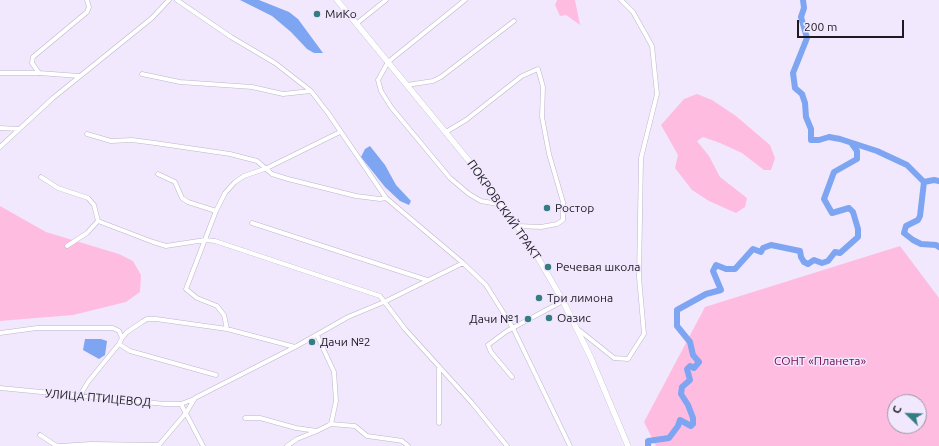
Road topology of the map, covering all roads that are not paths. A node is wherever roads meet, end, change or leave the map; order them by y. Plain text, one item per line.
1 (87, 0) edge
2 (169, 0) edge
3 (177, 0) edge
4 (337, 0) edge
5 (386, 0) edge
6 (465, 0) edge
7 (621, 0) edge
8 (514, 22) dead end
9 (356, 24) junction
10 (388, 62) junction
11 (39, 73) junction
12 (0, 74) edge
13 (142, 74) dead end
14 (79, 76) junction
15 (407, 85) junction
16 (311, 91) junction
17 (0, 128) edge
18 (19, 128) junction
19 (340, 132) junction
20 (446, 132) junction
21 (87, 134) dead end
22 (0, 147) edge
23 (267, 168) junction
24 (158, 174) dead end
25 (42, 177) dead end
26 (386, 198) junction
27 (503, 206) junction
28 (216, 211) junction
29 (98, 221) junction
30 (252, 223) dead end
31 (517, 226) junction
32 (205, 240) junction
33 (67, 246) dead end
34 (463, 263) junction
35 (428, 281) junction
36 (563, 301) junction
37 (384, 302) junction
38 (513, 328) junction
39 (227, 329) junction
40 (577, 329) junction
41 (0, 333) edge
42 (316, 335) junction
43 (122, 338) junction
44 (119, 344) junction
45 (295, 346) junction
46 (439, 369) junction
47 (216, 375) dead end
48 (512, 377) dead end
49 (0, 388) edge
50 (78, 397) junction
51 (195, 398) junction
52 (181, 404) junction
53 (186, 413) junction
54 (245, 418) dead end
55 (439, 423) dead end
56 (331, 424) junction
57 (317, 431) junction
58 (40, 435) dead end
59 (158, 446) edge
60 (203, 446) edge
61 (287, 446) edge
62 (408, 446) edge
63 (507, 446) edge
64 (570, 446) edge
65 (628, 446) edge

1 - 11 street
2 - 14 street
3 - 16 street
4 - 9 main road, ПОКРОВСКИЙ ТРАКТ
5 - 9 street
6 - 10 street
7 - 40 street
8 - 15 street
9 - 10 main road, ПОКРОВСКИЙ ТРАКТ
10 - 15 main road, ПОКРОВСКИЙ ТРАКТ
10 - 27 street
11 - 12 street
11 - 14 street
13 - 16 street
14 - 18 street
15 - 20 main road, ПОКРОВСКИЙ ТРАКТ
16 - 19 street
17 - 18 street
18 - 22 street
19 - 23 street
19 - 26 street
20 - 27 main road, ПОКРОВСКИЙ ТРАКТ
20 - 31 street
21 - 23 street
23 - 26 street
23 - 28 street
24 - 28 street
25 - 29 street
26 - 34 street
27 - 31 main road, ПОКРОВСКИЙ ТРАКТ
28 - 32 street
29 - 32 street
29 - 33 street
30 - 35 street
31 - 36 main road, ПОКРОВСКИЙ ТРАКТ
32 - 37 street
32 - 39 street
34 - 35 street, УЛИЦА ПТИЦЕВОД
34 - 38 street
35 - 37 street, УЛИЦА ПТИЦЕВОД
36 - 38 street
36 - 40 main road, ПОКРОВСКИЙ ТРАКТ
37 - 42 street, УЛИЦА ПТИЦЕВОД
37 - 46 street
38 - 48 street
38 - 64 street
39 - 43 street
39 - 45 street
40 - 65 main road, ПОКРОВСКИЙ ТРАКТ
41 - 43 street
42 - 45 street, УЛИЦА ПТИЦЕВОД
42 - 56 street
43 - 44 street
44 - 47 street
44 - 50 street
45 - 51 street, УЛИЦА ПТИЦЕВОД
46 - 55 street
46 - 63 street
49 - 50 street, УЛИЦА ПТИЦЕВОД
50 - 52 street, УЛИЦА ПТИЦЕВОД
51 - 52 street, УЛИЦА ПТИЦЕВОД
51 - 53 street
52 - 53 street
53 - 59 street
53 - 60 street
54 - 57 street
56 - 57 street
56 - 62 street
57 - 61 street
58 - 59 street

